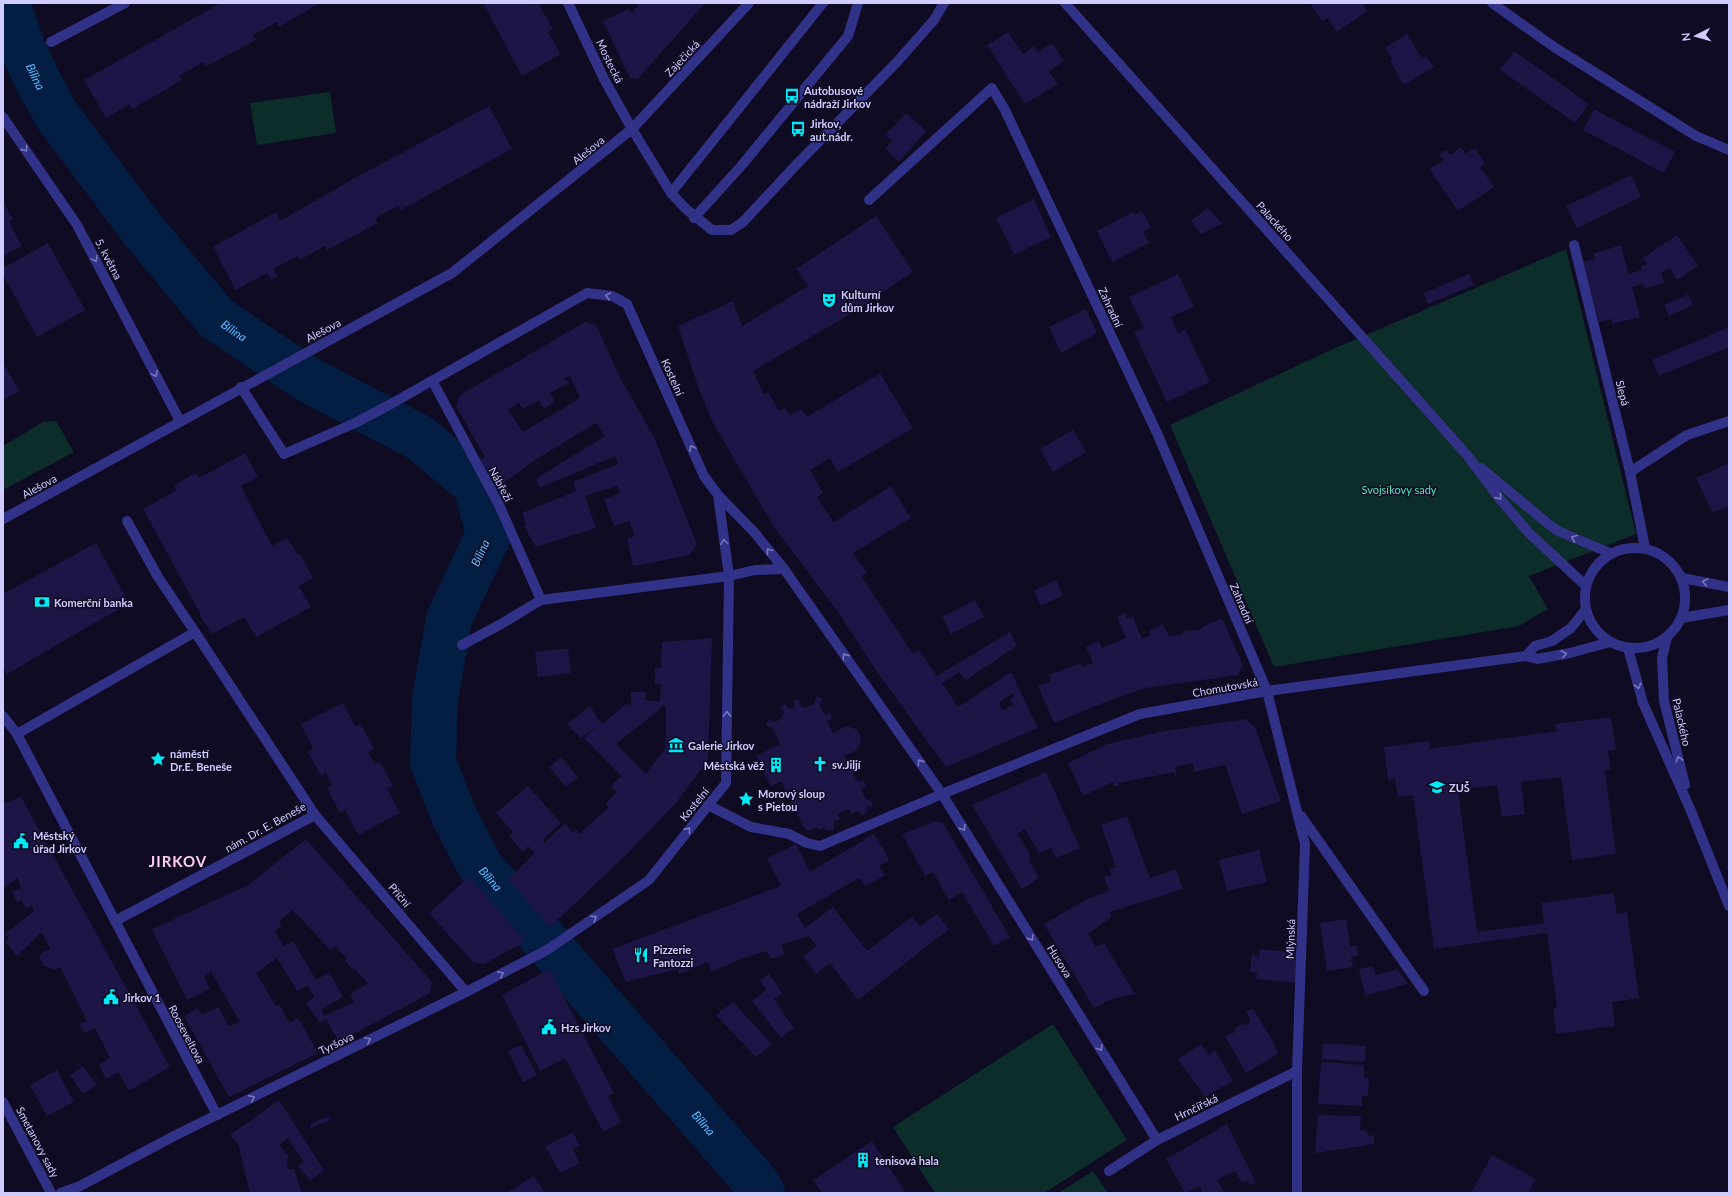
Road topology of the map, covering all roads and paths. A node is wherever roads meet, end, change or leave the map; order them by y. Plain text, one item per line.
1 (125, 3) edge
2 (568, 3) edge
3 (749, 3) edge
4 (823, 3) edge
5 (858, 3) edge
6 (944, 3) edge
7 (1065, 3) edge
8 (1492, 3) edge
9 (51, 42) dead end
10 (3, 117) edge
11 (632, 129) junction
12 (1729, 150) edge
13 (671, 193) junction
14 (869, 200) dead end
15 (694, 218) junction
16 (1574, 245) dead end
17 (433, 382) junction
18 (241, 387) junction
19 (180, 421) junction
20 (1729, 421) edge
21 (1467, 455) junction
22 (1630, 472) junction
23 (718, 496) junction
24 (3, 519) edge
25 (127, 521) dead end
26 (1645, 548) junction
27 (1610, 554) junction
28 (784, 569) junction
29 (729, 576) junction
30 (1682, 578) junction
31 (1586, 586) junction
32 (1729, 587) edge
33 (541, 600) junction
34 (1586, 609) junction
35 (1729, 610) edge
36 (1682, 618) junction
37 (195, 632) junction
38 (1667, 637) junction
39 (1610, 642) junction
40 (462, 645) dead end
41 (1628, 648) junction
42 (1526, 656) junction
43 (1267, 691) junction
44 (3, 716) edge
45 (17, 734) junction
46 (942, 794) junction
47 (708, 805) junction
48 (1691, 810) junction
49 (1298, 813) junction
50 (315, 815) junction
51 (1729, 905) edge
52 (115, 921) junction
53 (1424, 991) dead end
54 (466, 992) junction
55 (1297, 1071) junction
56 (3, 1102) edge
57 (217, 1115) junction
58 (1157, 1140) junction
59 (1109, 1171) dead end
60 (51, 1193) edge
61 (62, 1193) edge
62 (1297, 1193) edge

1 - 9 street
2 - 11 street, Mostecká
3 - 11 street, Zaječická
4 - 13 street
5 - 15 street
6 - 15 street, Mostecká
7 - 21 street, Palackého
8 - 12 street
10 -> 19 street, 5. května
11 - 13 street, Mostecká
11 - 18 street, Alešova
13 - 15 street, Mostecká
14 - 43 street, Zahradní
16 - 22 street, Slepá
17 - 18 street
23 -> 17 street, Kostelní
17 - 33 street, Nábřeží
18 - 19 street, Alešova
19 - 24 street, Alešova
20 - 22 street
27 -> 21 street, Palackého
21 -> 31 street, Palackého
22 - 26 street, Slepá
28 -> 23 street, Kostelní
29 -> 23 street, Kostelní
25 - 37 street, nám. Dr. E. Beneše
26 - 27 street
26 - 30 street
27 - 31 street
28 - 29 street
46 -> 28 street, Kostelní
29 - 33 street
47 -> 29 street, Kostelní
32 -> 30 street
30 - 36 street
31 - 34 street
33 - 40 street
34 - 39 street
34 - 42 street
35 - 36 street
36 - 38 street
37 - 45 street
37 - 50 street, nám. Dr. E. Beneše
38 - 41 street
48 -> 38 street, Palackého
39 - 41 street
42 -> 39 street, Chomutovská
41 -> 48 street, Palackého
42 - 43 street, Chomutovská
43 - 46 street, Chomutovská
43 - 49 street, Mlýnská
44 - 45 street
45 - 52 street
46 - 47 street, Chomutovská
46 -> 58 street, Husova
54 -> 47 street, Kostelní
48 - 51 street, Palackého
49 - 53 street
49 - 55 street, Mlýnská
50 - 52 street, nám. Dr. E. Beneše
50 - 54 street, Příční
52 - 57 street, Rooseveltova
57 -> 54 street, Tyršova
55 - 58 street, Hrnčířská
55 - 62 street, Mlýnská
56 - 60 street, Smetanovy sady
57 - 61 street, Tyršova
58 - 59 street, Hrnčířská

